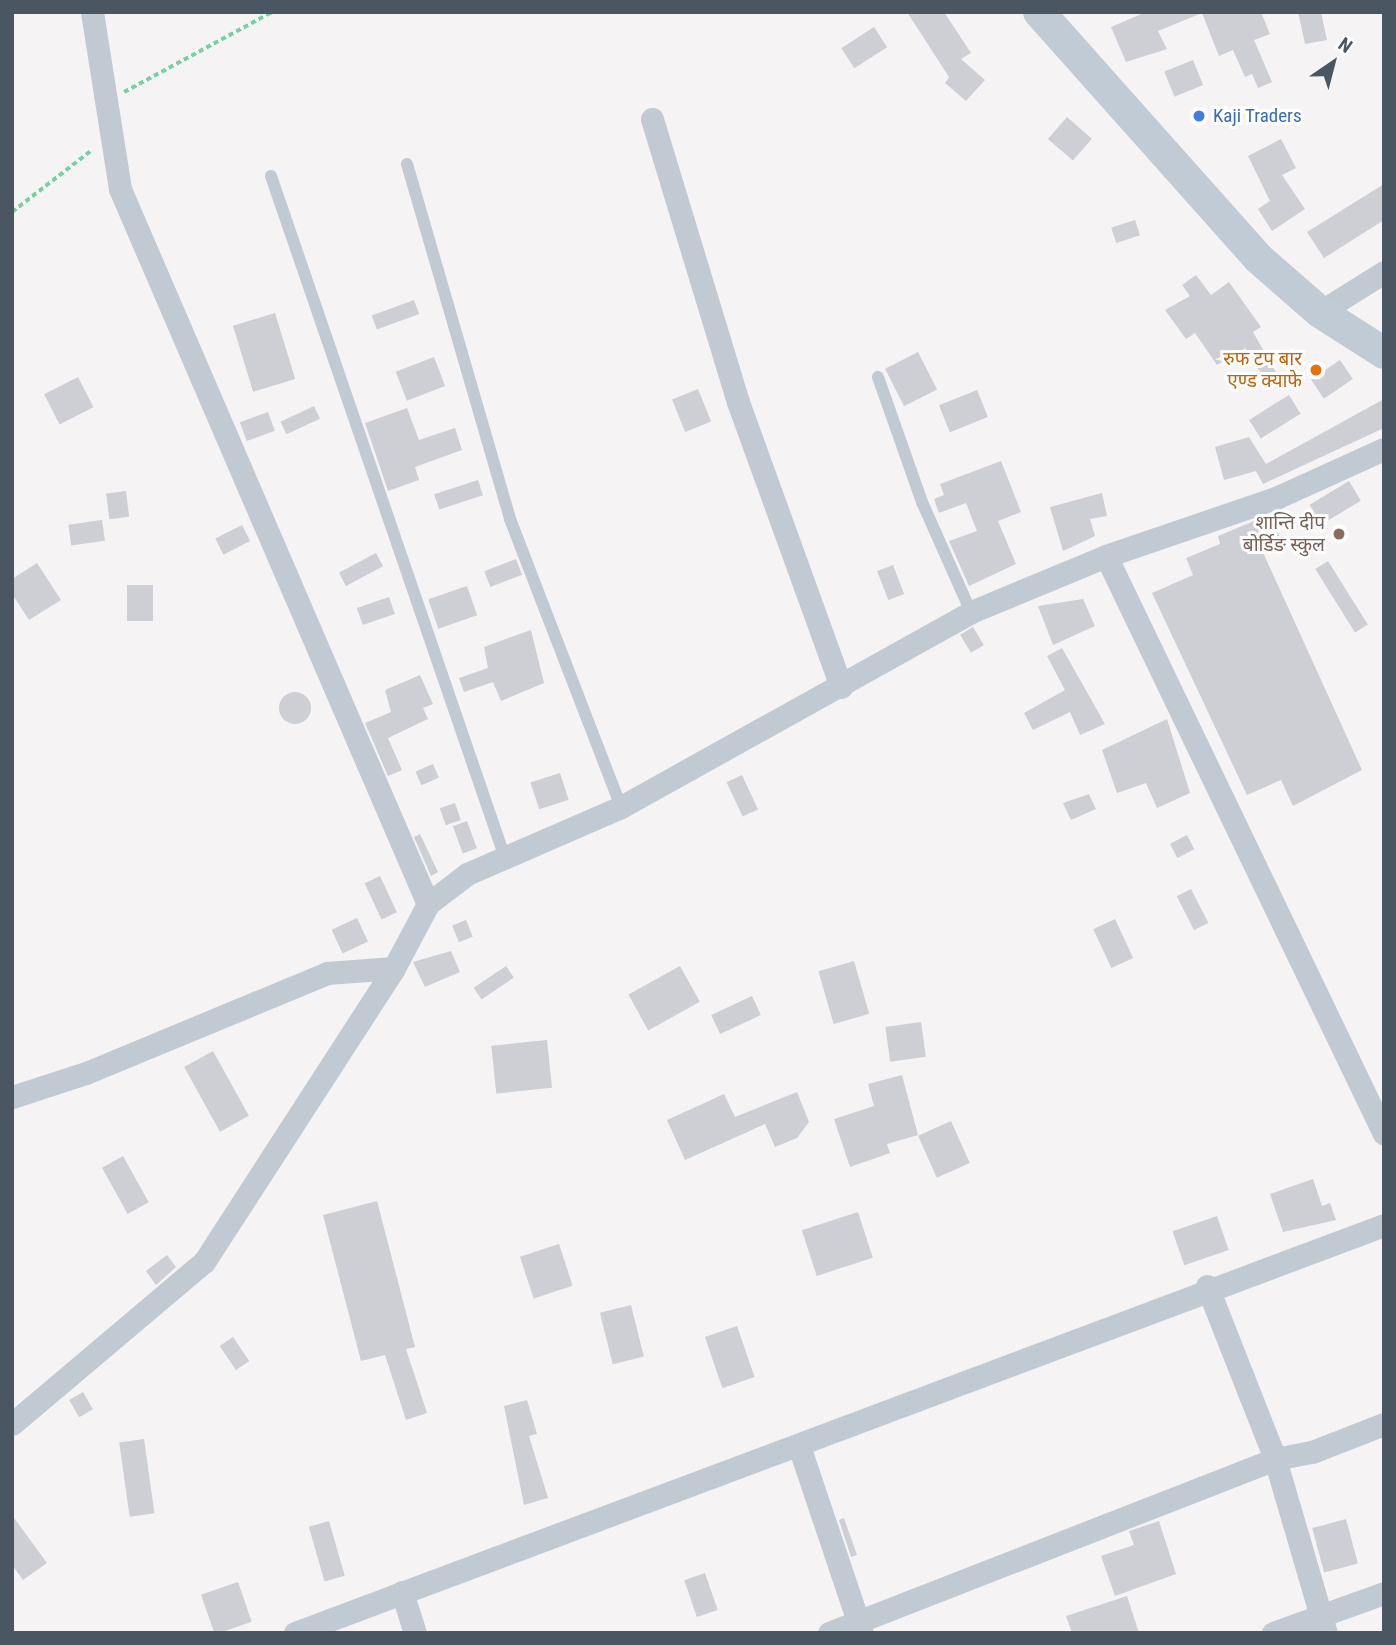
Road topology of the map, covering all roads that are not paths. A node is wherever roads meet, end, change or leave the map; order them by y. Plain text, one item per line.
1 (93, 12) edge
2 (1039, 12) edge
3 (652, 119) dead end
4 (407, 164) dead end
5 (271, 176) dead end
6 (1384, 272) edge
7 (1320, 312) junction
8 (1384, 353) edge
9 (878, 377) dead end
10 (1384, 449) edge
11 (1106, 556) junction
12 (971, 612) junction
13 (841, 687) junction
14 (621, 807) junction
15 (506, 861) junction
16 (428, 904) junction
17 (394, 968) junction
18 (12, 1097) edge
19 (1384, 1134) edge
20 (1384, 1225) edge
21 (1207, 1286) junction
22 (12, 1424) edge
23 (1384, 1424) edge
24 (799, 1446) junction
25 (1275, 1459) junction
26 (402, 1592) junction
27 (1384, 1593) edge
28 (1323, 1624) edge
29 (860, 1627) edge
30 (295, 1633) edge
31 (415, 1633) edge
32 (829, 1633) edge
33 (1273, 1633) edge

1 - 16 street
2 - 7 main road
3 - 13 street
4 - 14 lane
5 - 15 lane
6 - 7 street
7 - 8 main road
9 - 12 lane
10 - 11 street
11 - 12 street
11 - 19 street
12 - 13 street
13 - 14 street
14 - 15 street
15 - 16 street
16 - 17 street
17 - 18 street
17 - 22 street
20 - 21 street
21 - 24 street
21 - 25 street
23 - 25 street
24 - 26 street
24 - 29 street
25 - 28 street
25 - 29 street
26 - 30 street
26 - 31 street
27 - 28 street
28 - 33 street
29 - 32 street

